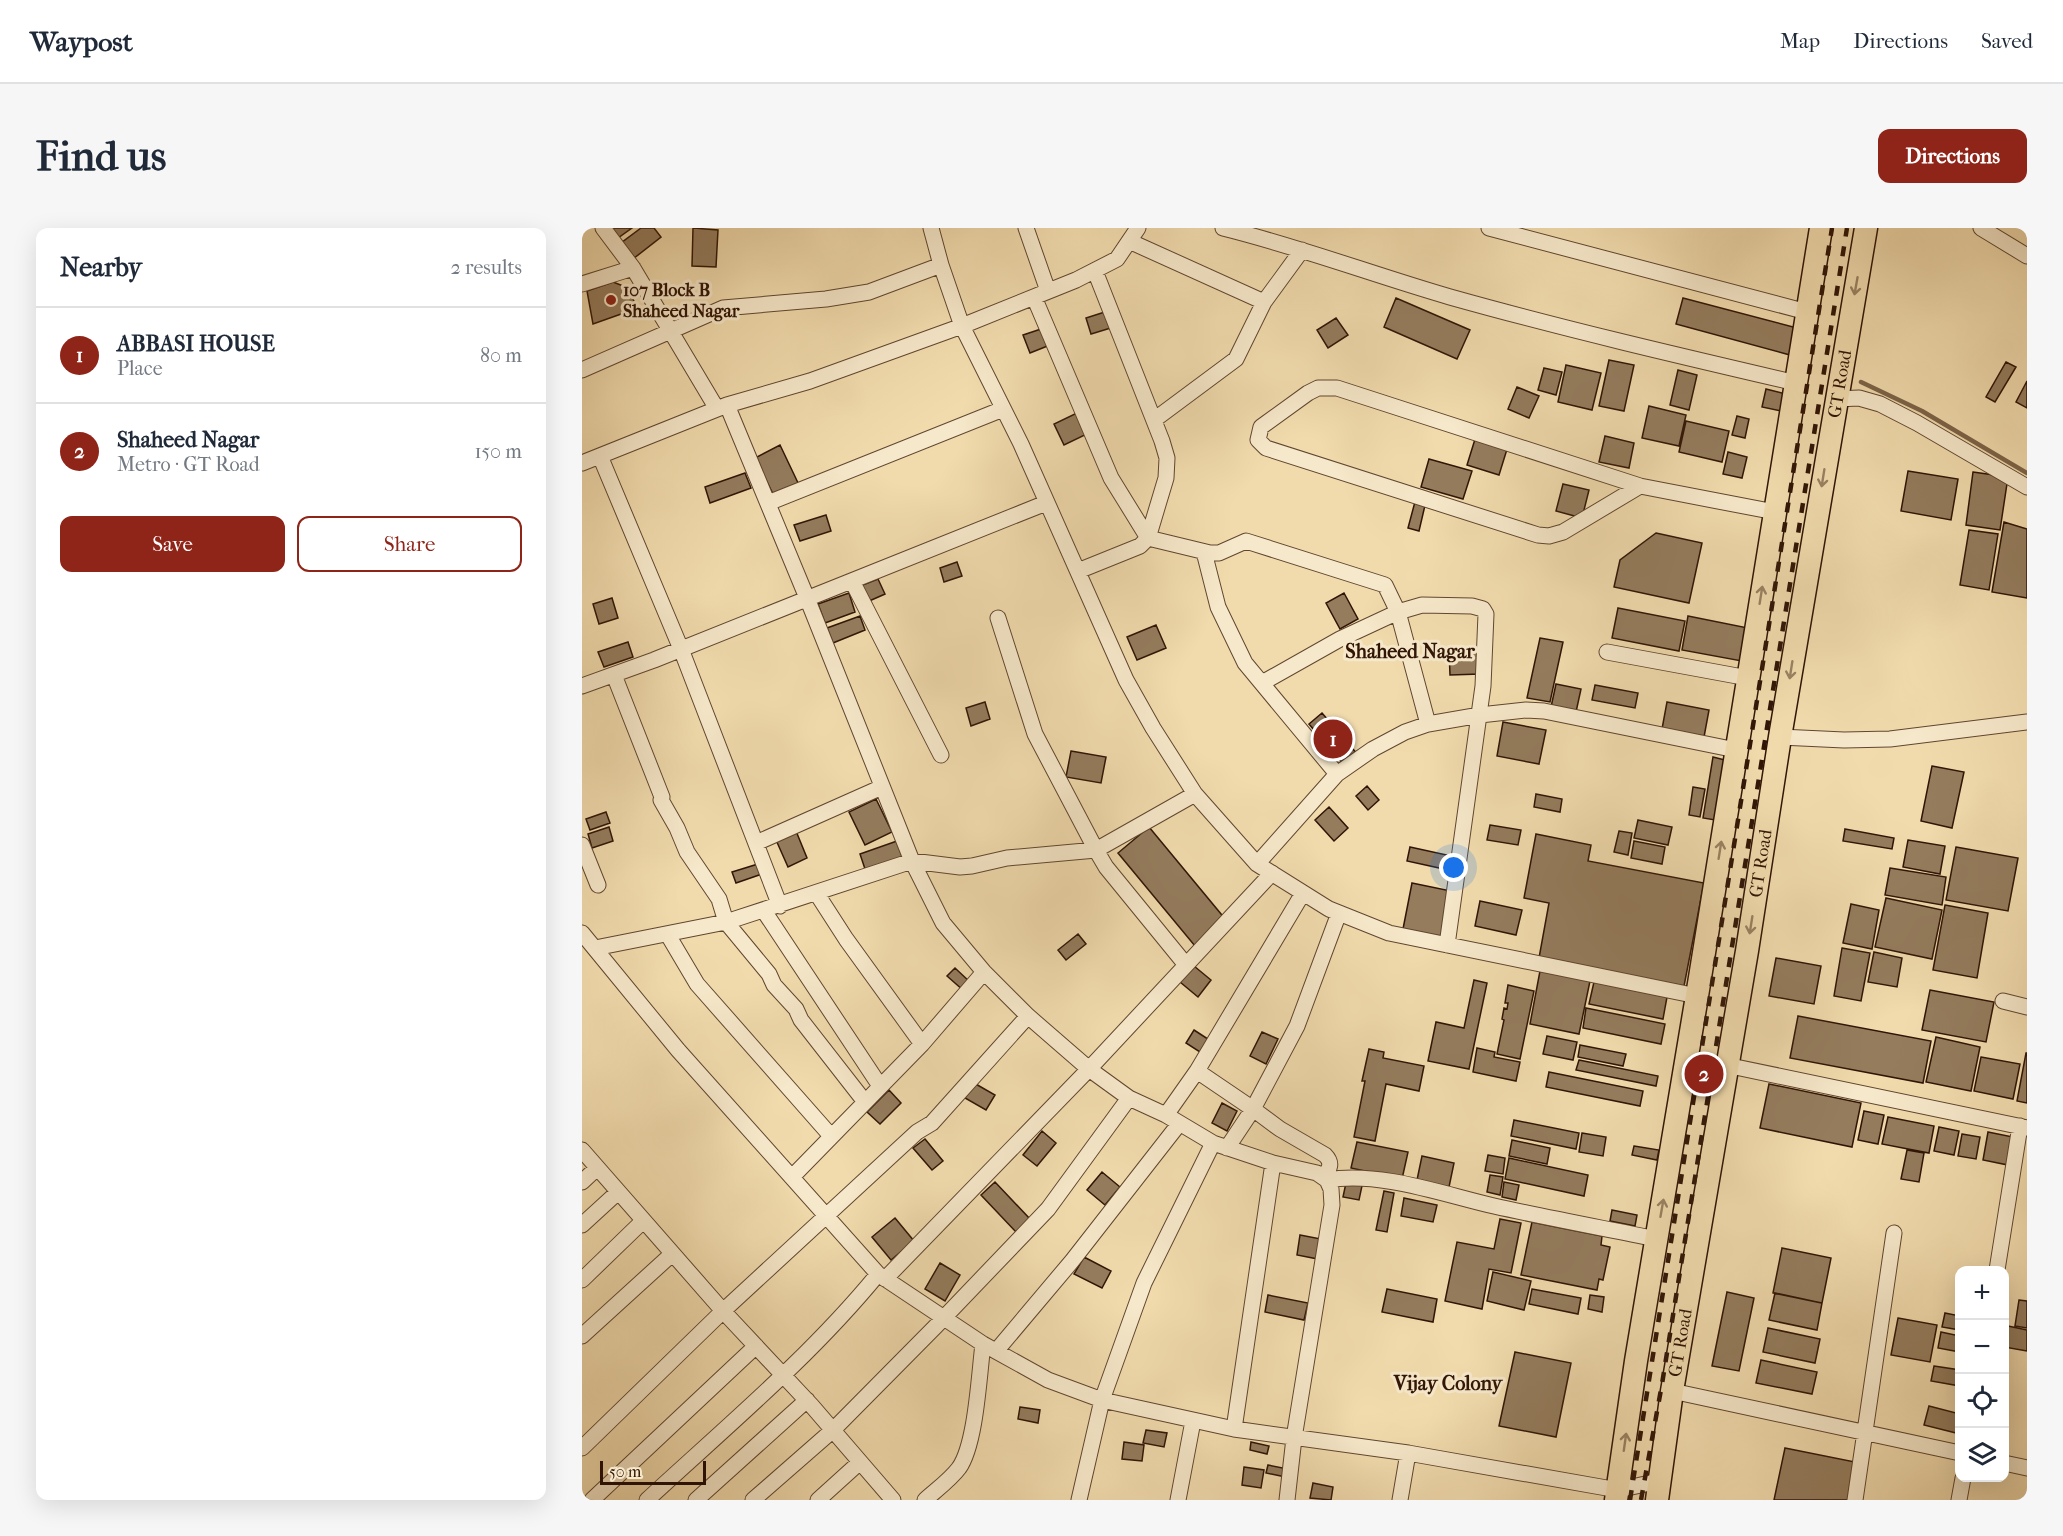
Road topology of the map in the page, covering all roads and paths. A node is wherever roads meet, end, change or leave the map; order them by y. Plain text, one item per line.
1 (603, 228) edge
2 (931, 228) edge
3 (1026, 228) edge
4 (1138, 228) edge
5 (1223, 228) edge
6 (1489, 228) edge
7 (1821, 228) edge
8 (1866, 228) edge
9 (1981, 228) edge
10 (1129, 241) junction
11 (1302, 250) junction
12 (2027, 256) edge
13 (941, 265) junction
14 (633, 268) junction
15 (1095, 272) junction
16 (582, 284) edge
17 (1041, 294) junction
18 (1264, 302) junction
19 (1807, 312) junction
20 (962, 326) junction
21 (672, 332) junction
22 (582, 370) edge
23 (1796, 383) junction
24 (1836, 399) junction
25 (722, 407) junction
26 (1003, 409) junction
27 (1154, 420) junction
28 (600, 456) junction
29 (582, 463) edge
30 (1640, 486) junction
31 (2027, 487) edge
32 (768, 503) junction
33 (1046, 503) junction
34 (1775, 512) junction
35 (1148, 538) junction
36 (1204, 552) junction
37 (1077, 571) junction
38 (852, 581) junction
39 (807, 598) junction
40 (1398, 612) junction
41 (998, 618) dead end
42 (681, 650) junction
43 (1607, 652) dead end
44 (614, 675) junction
45 (1748, 678) junction
46 (1262, 683) junction
47 (582, 686) edge
48 (1480, 715) junction
49 (2027, 722) edge
50 (1428, 724) junction
51 (1780, 737) junction
52 (1736, 750) junction
53 (941, 754) dead end
54 (1337, 774) junction
55 (882, 787) junction
56 (1195, 794) junction
57 (756, 843) junction
58 (582, 845) edge
59 (1096, 850) junction
60 (912, 861) junction
61 (1257, 864) junction
62 (1272, 873) junction
63 (598, 885) dead end
64 (1303, 893) junction
65 (817, 894) junction
66 (780, 906) junction
67 (764, 911) junction
68 (1339, 913) junction
69 (726, 922) junction
70 (668, 935) junction
71 (586, 940) edge
72 (1447, 945) junction
73 (1186, 966) junction
74 (984, 972) junction
75 (1697, 996) junction
76 (2003, 1001) dead end
77 (2027, 1006) edge
78 (1028, 1016) junction
79 (922, 1044) junction
80 (1726, 1065) junction
81 (1089, 1069) junction
82 (1197, 1071) junction
83 (880, 1086) junction
84 (1129, 1098) junction
85 (865, 1102) junction
86 (1253, 1109) junction
87 (1172, 1119) junction
88 (2024, 1127) edge
89 (831, 1136) junction
90 (1220, 1145) junction
91 (582, 1150) edge
92 (1273, 1163) junction
93 (597, 1168) junction
94 (792, 1177) junction
95 (1325, 1178) junction
96 (582, 1182) edge
97 (618, 1192) junction
98 (826, 1216) junction
99 (643, 1221) junction
100 (582, 1225) edge
101 (1894, 1233) dead end
102 (1656, 1239) junction
103 (672, 1254) junction
104 (1998, 1266) edge
105 (882, 1276) junction
106 (582, 1280) edge
107 (723, 1311) junction
108 (943, 1317) junction
109 (582, 1336) edge
110 (756, 1346) junction
111 (990, 1347) junction
112 (783, 1374) junction
113 (1672, 1391) junction
114 (807, 1400) junction
115 (1102, 1400) junction
116 (1193, 1421) junction
117 (1234, 1429) junction
118 (833, 1430) junction
119 (1865, 1432) junction
120 (1294, 1438) junction
121 (582, 1448) edge
122 (1955, 1452) edge
123 (1408, 1453) junction
124 (860, 1462) junction
125 (2009, 1464) edge
126 (2027, 1468) edge
127 (1962, 1482) edge
128 (1658, 1491) edge
129 (1617, 1495) edge
130 (883, 1497) edge
131 (592, 1500) edge
132 (647, 1500) edge
133 (696, 1500) edge
134 (753, 1500) edge
135 (818, 1500) edge
136 (925, 1500) edge
137 (1079, 1500) edge
138 (1179, 1500) edge
139 (1287, 1500) edge
140 (1400, 1500) edge
141 (1855, 1500) edge
142 (1959, 1500) edge

1 - 14 street
2 - 13 street
3 - 17 street
4 - 10 street
5 - 11 street
6 - 19 street
7 - 19 highway
8 -> 24 highway, GT Road
9 - 12 street
10 - 15 street
10 - 18 street
11 - 18 street
11 - 23 street
13 - 20 street
13 - 21 street
14 - 16 street
14 - 21 street
15 - 17 street
15 - 27 street
17 - 20 street
17 - 35 street
18 - 27 street
19 - 23 highway
20 - 25 street
20 - 26 street
21 - 22 street
21 - 25 street
23 - 34 highway
24 - 31 street
24 -> 51 highway, GT Road
25 - 28 street
25 - 32 street
26 - 32 street
26 - 33 street
27 - 35 street
28 - 29 street
28 - 42 street
30 - 30 street
30 - 34 street
32 - 39 street
33 - 37 street
33 - 38 street
45 -> 34 highway
35 - 36 street
35 - 37 street
36 - 40 street
36 - 46 street
37 - 56 street
38 - 39 street
38 - 53 street
39 - 42 street
39 - 55 street
40 - 46 street
40 - 48 street
40 - 50 street
41 - 59 street
42 - 44 street
42 - 57 street
43 - 45 street
44 - 47 street
44 - 69 street
45 - 52 highway
46 - 54 street
48 - 50 street
48 - 52 street
48 - 72 street
49 - 51 street
50 - 54 street
51 -> 80 highway, GT Road
75 -> 52 highway
54 - 61 street
55 - 57 street
55 - 60 street
56 - 59 street
56 - 61 street
57 - 66 street
58 - 63 street
59 - 60 street
59 - 73 street
60 - 65 street
60 - 74 street
61 - 62 street
62 - 64 street
62 - 73 street
64 - 68 street
64 - 82 street
65 - 66 street
65 - 79 street
66 - 67 street
67 - 69 street
67 - 83 street
68 - 72 street
68 - 86 street
69 - 70 street
69 - 85 street
70 - 71 street
70 - 89 street
71 - 94 street
72 - 75 street
73 - 81 street
74 - 78 street
74 - 79 street
102 -> 75 highway
76 - 77 street
78 - 81 street
78 - 98 street
79 - 83 street
80 - 88 street
80 - 113 highway, GT Road
81 - 84 street
81 - 105 street
82 - 86 street
82 - 87 street
83 - 85 street
84 - 87 street
84 - 108 street
85 - 89 street
86 - 90 street
86 - 95 street
87 - 90 street
87 - 111 street
88 - 104 street
89 - 94 street
90 - 92 street
90 - 115 street
91 - 93 street
92 - 95 street
92 - 117 street
93 - 96 street
93 - 97 street
94 - 98 street
95 - 102 street
95 - 120 street
97 - 99 street
97 - 100 street
98 - 105 street
98 - 107 street
99 - 103 street
99 - 106 street
101 - 119 street
129 -> 102 highway
103 - 107 street
103 - 109 street
105 - 108 street
105 - 112 street
107 - 110 street
107 - 121 street
108 - 111 street
108 - 118 street
110 - 112 street
110 - 131 street
111 - 115 street
111 - 136 street
112 - 114 street
112 - 132 street
113 - 119 street
113 - 128 highway, GT Road
114 - 118 street
114 - 133 street
115 - 116 street
115 - 137 street
116 - 117 street
116 - 138 street
117 - 120 street
118 - 124 street
118 - 134 street
119 - 122 street
119 - 141 street
120 - 123 street
120 - 139 street
123 - 129 street
123 - 140 street
124 - 130 street
124 - 135 street
125 - 126 street
127 - 142 street
128 - 129 street

